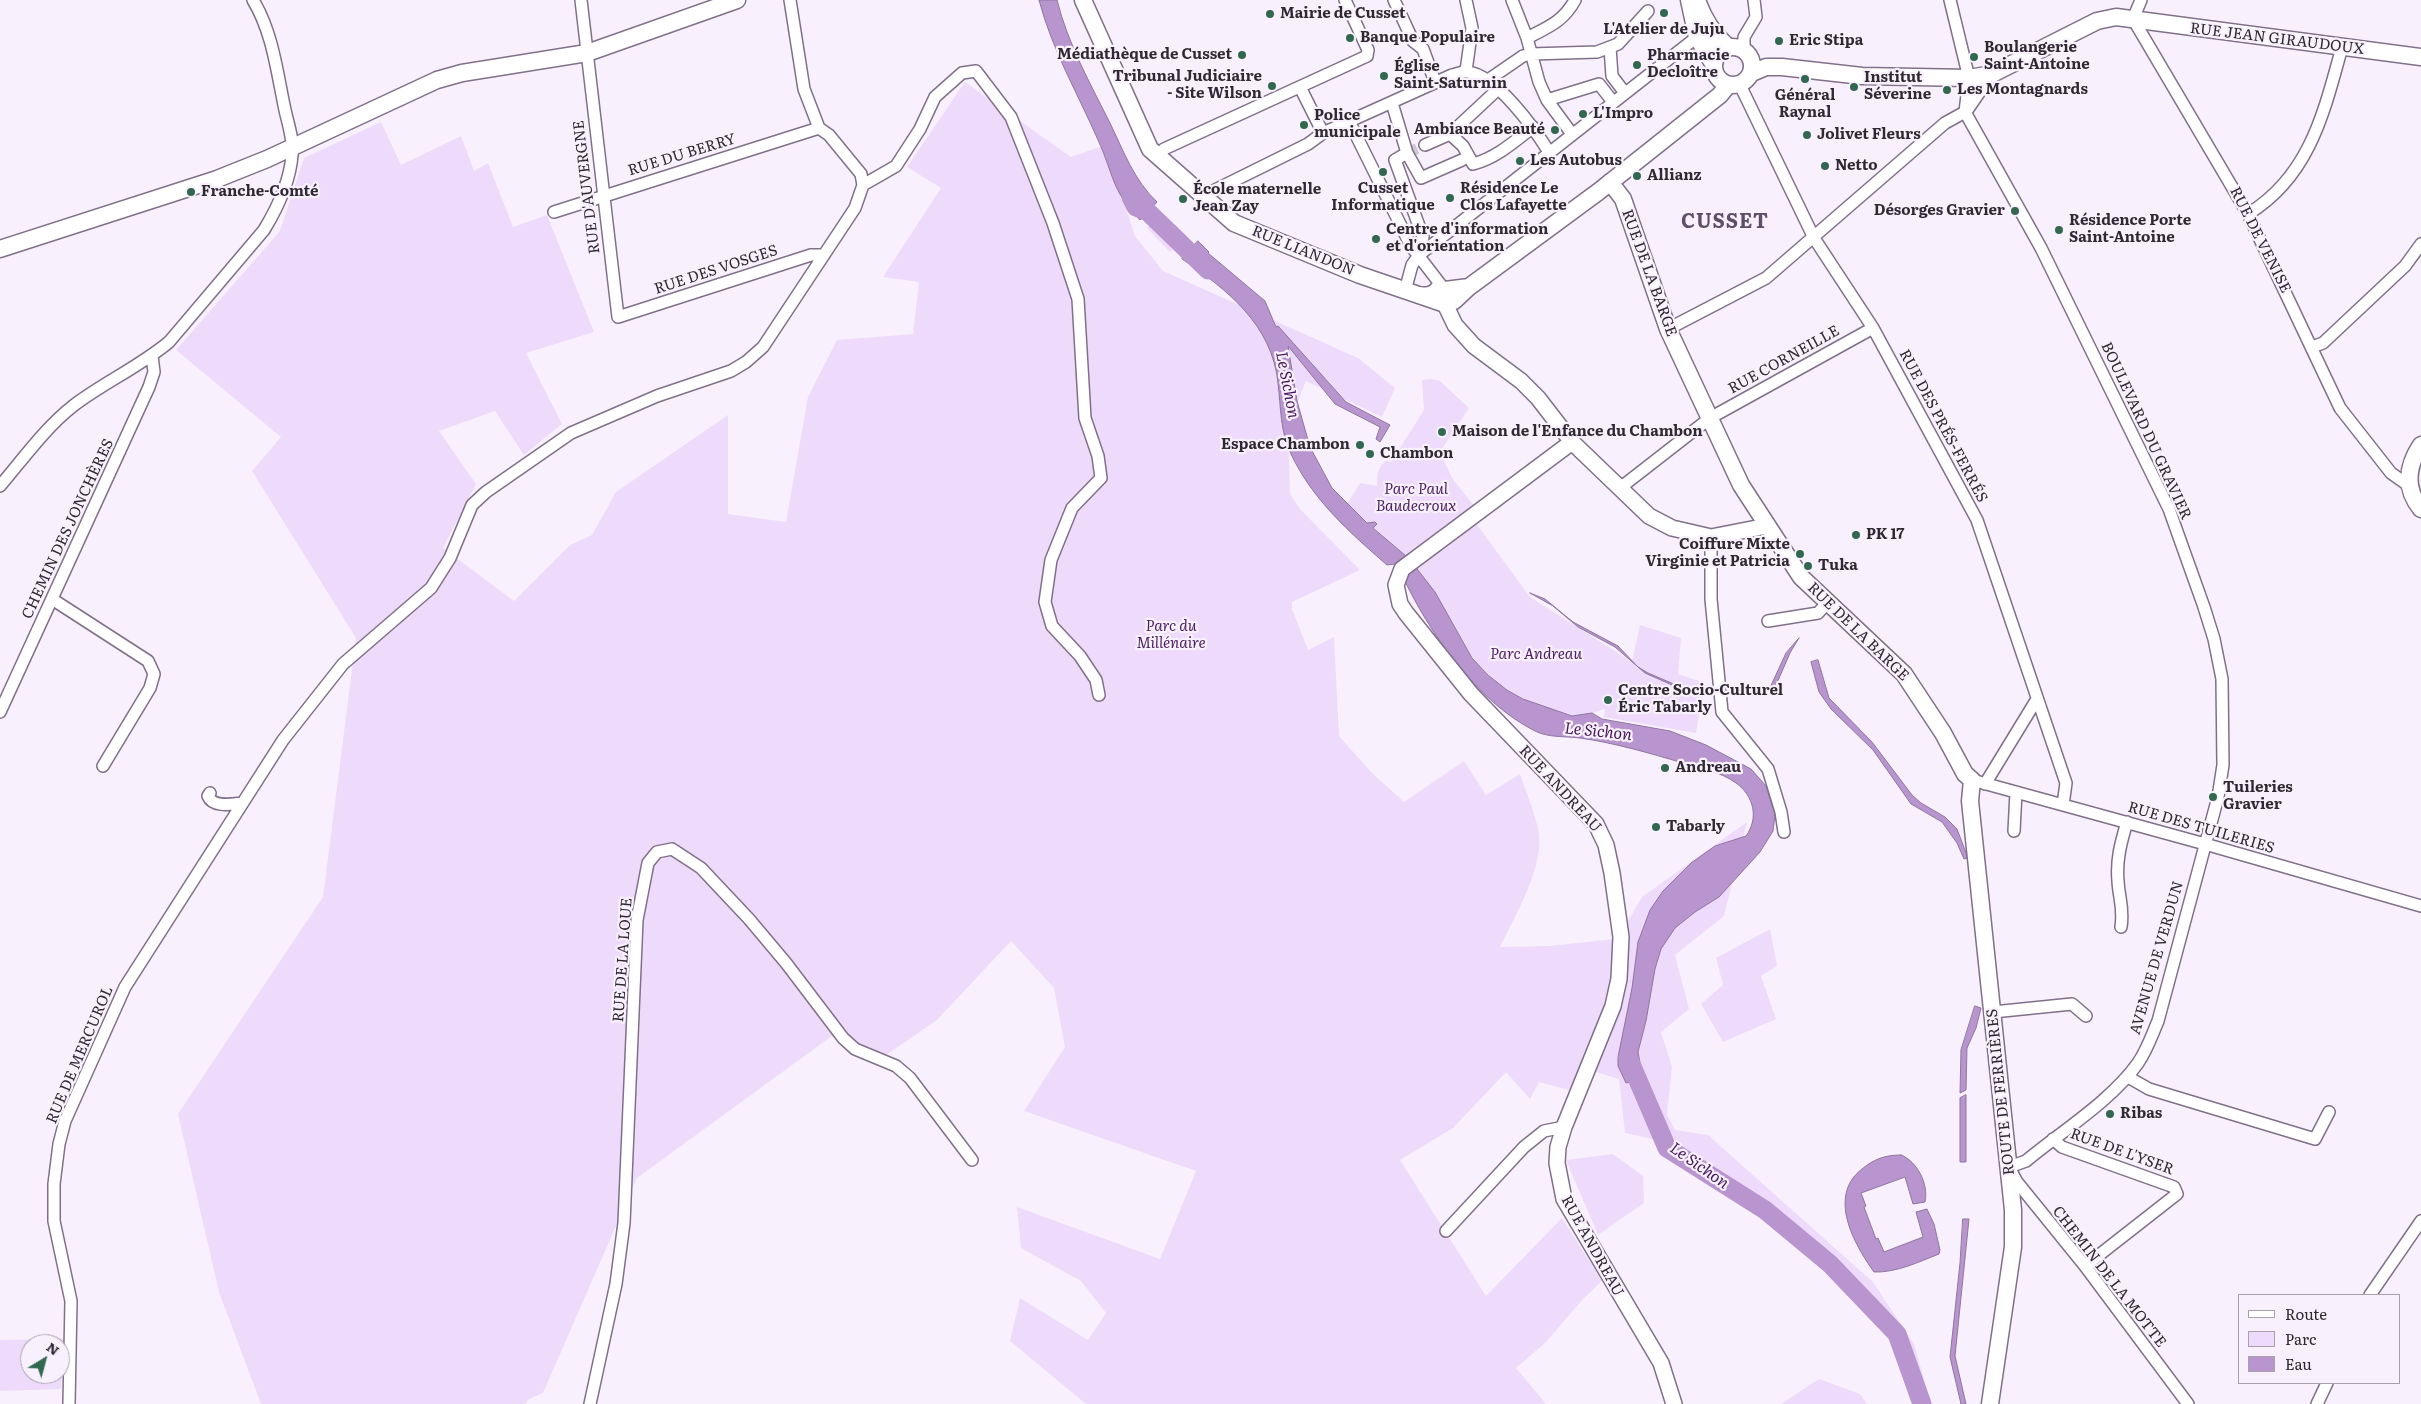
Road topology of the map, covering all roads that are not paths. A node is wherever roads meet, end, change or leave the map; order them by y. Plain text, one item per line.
1 (253, 0) edge
2 (581, 0) edge
3 (737, 0) edge
4 (790, 0) edge
5 (1083, 0) edge
6 (1345, 0) edge
7 (1394, 0) edge
8 (1466, 0) edge
9 (1512, 0) edge
10 (1575, 0) edge
11 (1689, 0) edge
12 (1697, 0) edge
13 (1754, 0) edge
14 (1950, 0) edge
15 (2140, 0) edge
16 (1648, 11) dead end
17 (2133, 19) junction
18 (1697, 37) junction
19 (1527, 38) junction
20 (1610, 47) junction
21 (2342, 47) junction
22 (1737, 50) junction
23 (587, 53) junction
24 (1531, 54) junction
25 (2421, 57) edge
26 (1831, 71) junction
27 (1466, 72) junction
28 (1752, 73) junction
29 (1992, 74) junction
30 (1724, 78) junction
31 (1969, 78) junction
32 (1488, 80) junction
33 (1435, 82) junction
34 (1300, 87) junction
35 (1497, 90) junction
36 (1625, 92) junction
37 (1547, 100) junction
38 (1613, 102) junction
39 (1392, 103) junction
40 (1965, 112) junction
41 (1349, 121) junction
42 (1533, 127) junction
43 (819, 128) junction
44 (1323, 133) junction
45 (1450, 134) junction
46 (1572, 134) junction
47 (293, 146) junction
48 (1425, 146) tunnel mouth
49 (1549, 152) junction
50 (1407, 153) junction
51 (1159, 156) junction
52 (1462, 160) dead end
53 (1610, 182) junction
54 (863, 185) junction
55 (602, 195) junction
56 (1204, 196) junction
57 (554, 212) dead end
58 (2248, 214) junction
59 (1814, 238) junction
60 (2421, 244) edge
61 (0, 249) edge
62 (824, 255) junction
63 (1418, 255) junction
64 (1406, 291) junction
65 (1443, 292) junction
66 (618, 318) joint
67 (1873, 328) junction
68 (1668, 329) junction
69 (2312, 348) junction
70 (152, 356) junction
71 (1710, 418) junction
72 (1572, 442) junction
73 (2421, 445) edge
74 (2382, 462) junction
75 (2417, 464) edge
76 (0, 486) edge
77 (1620, 488) junction
78 (2414, 488) edge
79 (2421, 509) edge
80 (1767, 526) junction
81 (1711, 536) junction
82 (52, 599) junction
83 (1829, 601) junction
84 (1768, 622) dead end
85 (1099, 695) dead end
86 (2037, 699) junction
87 (0, 712) edge
88 (104, 766) dead end
89 (1979, 782) junction
90 (2016, 792) junction
91 (210, 793) dead end
92 (242, 803) junction
93 (2063, 805) junction
94 (2127, 822) junction
95 (2014, 831) dead end
96 (1784, 832) dead end
97 (2205, 844) junction
98 (2421, 906) edge
99 (2121, 928) dead end
100 (1993, 1012) junction
101 (2086, 1016) dead end
102 (2128, 1076) junction
103 (2329, 1112) dead end
104 (1564, 1128) junction
105 (2054, 1139) junction
106 (972, 1160) dead end
107 (2009, 1167) junction
108 (2421, 1221) edge
109 (1446, 1231) dead end
110 (2085, 1266) junction
111 (2371, 1294) edge
112 (2327, 1384) edge
113 (70, 1404) edge
114 (590, 1404) edge
115 (1674, 1404) edge
116 (1990, 1404) edge
117 (2188, 1404) edge
118 (2317, 1404) edge

1 - 47 street
2 - 23 street, RUE D'AUVERGNE
3 - 23 main road
4 - 43 street
5 - 51 main road, RUE LIANDON
6 - 34 street
7 - 33 street
8 - 27 street
9 - 19 street
10 - 19 street
11 - 18 main road
12 - 22 main road
13 - 22 street
14 - 31 street
15 - 17 street
16 - 20 street
17 - 21 main road, RUE JEAN GIRAUDOUX
17 - 29 main road, RUE JEAN GIRAUDOUX
17 - 58 street, RUE DE VENISE
18 - 22 street
18 - 30 main road
18 - 36 street
19 - 24 street
20 - 24 street
20 - 36 street
21 - 25 main road, RUE JEAN GIRAUDOUX
21 - 58 street
22 - 26 main road
22 - 28 main road
22 - 30 main road
23 - 47 main road
23 - 55 street, RUE D'AUVERGNE
24 - 32 street
24 - 37 street
26 - 28 main road
26 - 31 main road, RUE JEAN GIRAUDOUX
27 - 32 street
27 - 33 street
28 - 30 main road
29 - 31 main road, RUE JEAN GIRAUDOUX
29 - 40 street
30 - 53 main road
30 - 59 street, RUE DES PRÉS-FERRÉS
31 - 40 street
32 - 35 street
33 - 39 street
34 - 44 street
34 - 51 street
35 - 42 street
35 - 45 street
36 - 38 street
37 - 38 street
37 - 46 street
38 - 46 street
39 - 41 street
39 - 50 street
40 - 59 street
40 - 97 street, BOULEVARD DU GRAVIER
41 - 44 street
41 - 63 street
42 - 45 street
42 - 49 street
43 - 54 street
43 - 55 street, RUE DU BERRY
44 - 56 street
45 - 48 street
46 - 49 street
47 - 61 main road
47 - 70 street
49 - 63 street
50 - 52 street
50 - 63 street
51 - 56 main road, RUE LIANDON
53 - 65 main road
53 - 68 main road, RUE DE LA BARGE
54 - 62 street, RUE DE MERCUROL
54 - 85 street
55 - 57 street, RUE DU BERRY
55 - 66 street, RUE D'AUVERGNE
56 - 64 main road, RUE LIANDON
58 - 69 street, RUE DE VENISE
59 - 67 street, RUE DES PRÉS-FERRÉS
59 - 68 street
60 - 69 street
62 - 66 street, RUE DES VOSGES
62 - 92 street, RUE DE MERCUROL
63 - 64 street
63 - 65 street
64 - 65 main road, RUE LIANDON
65 - 72 street
67 - 71 street, RUE CORNEILLE
67 - 86 street, RUE DES PRÉS-FERRÉS
68 - 71 main road, RUE DE LA BARGE
69 - 74 street, RUE DE VENISE
70 - 76 street
70 - 82 street, CHEMIN DES JONCHÈRES
71 - 77 street, RUE CORNEILLE
71 - 80 main road, RUE DE LA BARGE
72 - 77 street
72 - 104 street, RUE ANDREAU
73 - 75 main road
74 - 75 street
74 - 78 street, RUE DE VENISE
75 - 78 main road
77 - 81 street
78 - 79 main road, RUE DE VENISE
80 - 81 street
80 - 83 main road, RUE DE LA BARGE
81 - 96 street
82 - 87 street, CHEMIN DES JONCHÈRES
82 - 88 street
83 - 84 street
83 - 89 main road, RUE DE LA BARGE
86 - 89 street
86 - 93 street, RUE DES PRÉS-FERRÉS
89 - 90 street, RUE DES TUILERIES
89 - 100 main road, ROUTE DE FERRIÈRES
90 - 93 street, RUE DES TUILERIES
90 - 95 street
91 - 92 street
92 - 113 street, RUE DE MERCUROL
93 - 94 street, RUE DES TUILERIES
94 - 97 street, RUE DES TUILERIES
94 - 99 street
97 - 98 street, RUE DES TUILERIES
97 - 102 street, AVENUE DE VERDUN
100 - 101 street
100 - 107 main road, ROUTE DE FERRIÈRES
102 - 103 street
102 - 105 street, AVENUE DE VERDUN
104 - 109 street
104 - 115 street, RUE ANDREAU
105 - 107 street, AVENUE DE VERDUN
105 - 110 street, RUE DE L'YSER
106 - 114 street, RUE DE LA LOUE
107 - 110 street, CHEMIN DE LA MOTTE
107 - 116 main road, ROUTE DE FERRIÈRES
108 - 111 street
110 - 117 street, CHEMIN DE LA MOTTE
112 - 118 street

